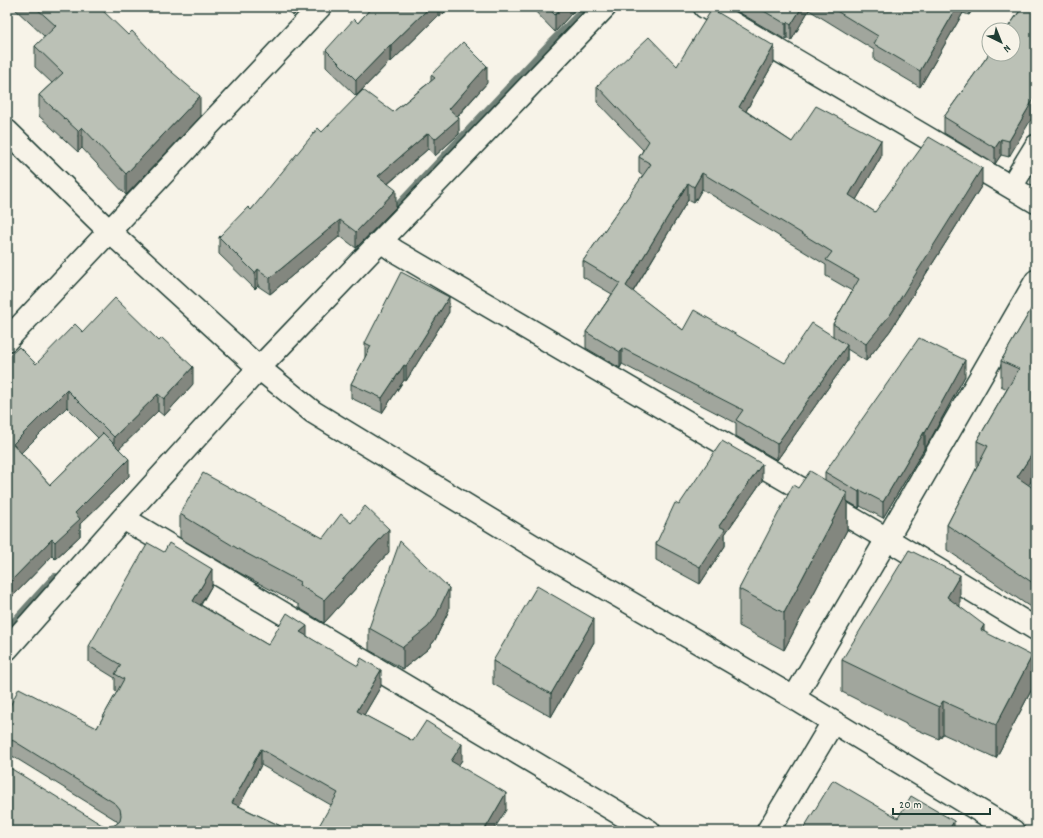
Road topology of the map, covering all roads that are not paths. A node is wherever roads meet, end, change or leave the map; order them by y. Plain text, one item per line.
1 (320, 7) edge
2 (605, 7) edge
3 (705, 7) edge
4 (7, 131) edge
5 (1036, 146) edge
6 (1011, 187) junction
7 (1036, 202) edge
8 (110, 231) junction
9 (381, 241) junction
10 (1036, 281) edge
11 (7, 340) edge
12 (259, 368) junction
13 (123, 518) junction
14 (887, 539) junction
15 (1036, 628) edge
16 (7, 649) edge
17 (794, 698) junction
18 (833, 722) junction
19 (649, 831) edge
20 (768, 831) edge
21 (1013, 831) edge

1 - 8 street
2 - 9 street
3 - 6 street
4 - 8 street
5 - 6 street
6 - 7 street
8 - 11 street
8 - 12 street
9 - 12 street
9 - 14 street
10 - 14 street
12 - 13 street
12 - 17 street
13 - 16 street
13 - 19 street
14 - 15 street
14 - 17 street
17 - 18 street
18 - 20 street
18 - 21 street

